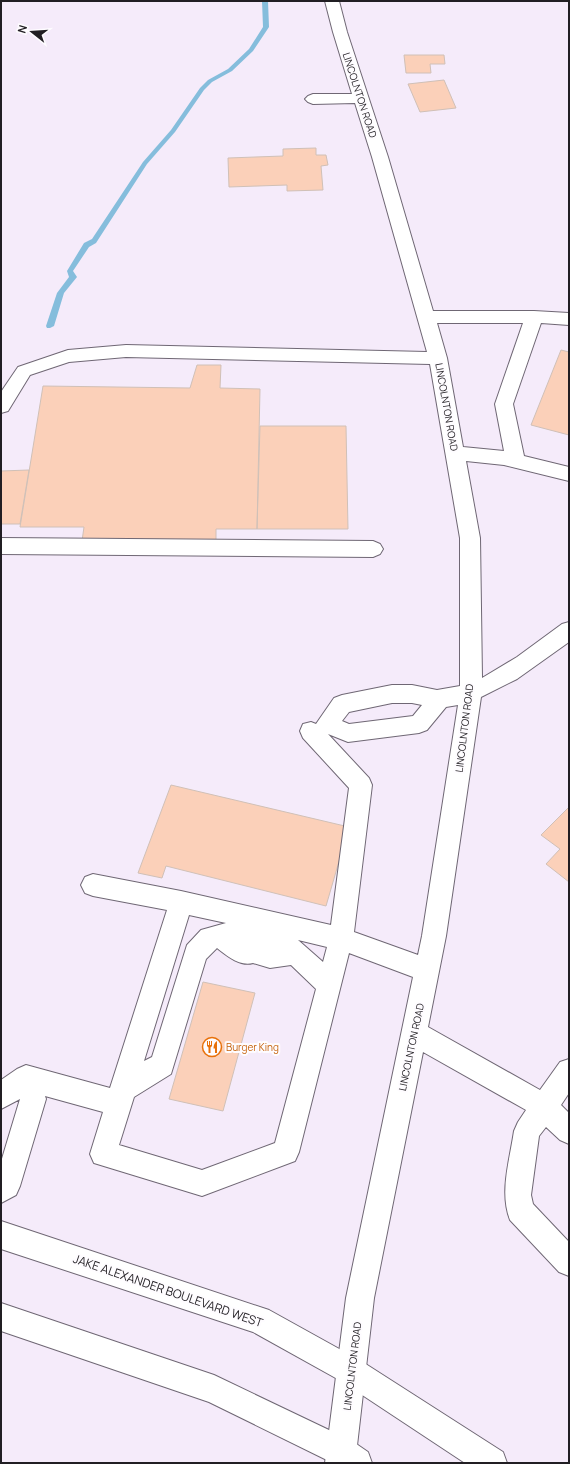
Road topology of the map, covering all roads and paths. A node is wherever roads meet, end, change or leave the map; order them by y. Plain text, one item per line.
1 (332, 1) edge
2 (361, 98) junction
3 (313, 99) dead end
4 (426, 317) junction
5 (534, 317) junction
6 (569, 319) edge
7 (438, 358) junction
8 (1, 406) edge
9 (455, 453) junction
10 (515, 460) junction
11 (569, 474) edge
12 (1, 546) edge
13 (373, 549) dead end
14 (569, 630) edge
15 (471, 693) junction
16 (440, 699) dead end
17 (311, 731) dead end
18 (93, 885) dead end
19 (182, 902) junction
20 (341, 939) junction
21 (428, 970) junction
22 (329, 985) junction
23 (414, 1033) junction
24 (569, 1070) edge
25 (26, 1078) junction
26 (1, 1096) edge
27 (120, 1096) junction
28 (543, 1106) junction
29 (569, 1131) edge
30 (1, 1190) edge
31 (1, 1235) edge
32 (569, 1262) edge
33 (1, 1317) edge
34 (351, 1371) junction
35 (346, 1459) edge
36 (492, 1463) edge

1 - 2 main road, LINCOLNTON ROAD
2 - 3 main road
2 - 4 main road, LINCOLNTON ROAD
4 - 5 main road
4 - 7 main road, LINCOLNTON ROAD
5 - 6 main road
5 - 10 main road
7 - 8 main road
7 - 9 main road, LINCOLNTON ROAD
9 - 10 main road
9 - 15 main road, LINCOLNTON ROAD
10 - 11 main road
12 - 13 main road
14 - 15 main road
15 - 16 main road
15 - 21 main road, LINCOLNTON ROAD
17 - 20 main road
18 - 19 main road
19 - 20 main road
19 - 27 main road
20 - 21 main road
20 - 22 main road
21 - 23 main road, LINCOLNTON ROAD
22 - 27 main road
22 - 27 main road
23 - 28 main road
23 - 34 main road, LINCOLNTON ROAD
24 - 28 main road
25 - 26 main road
25 - 27 main road
25 - 30 main road
28 - 29 main road
28 - 32 main road
31 - 34 main road, JAKE ALEXANDER BOULEVARD WEST
33 - 35 main road
34 - 35 main road, LINCOLNTON ROAD
34 - 36 main road, JAKE ALEXANDER BOULEVARD WEST

